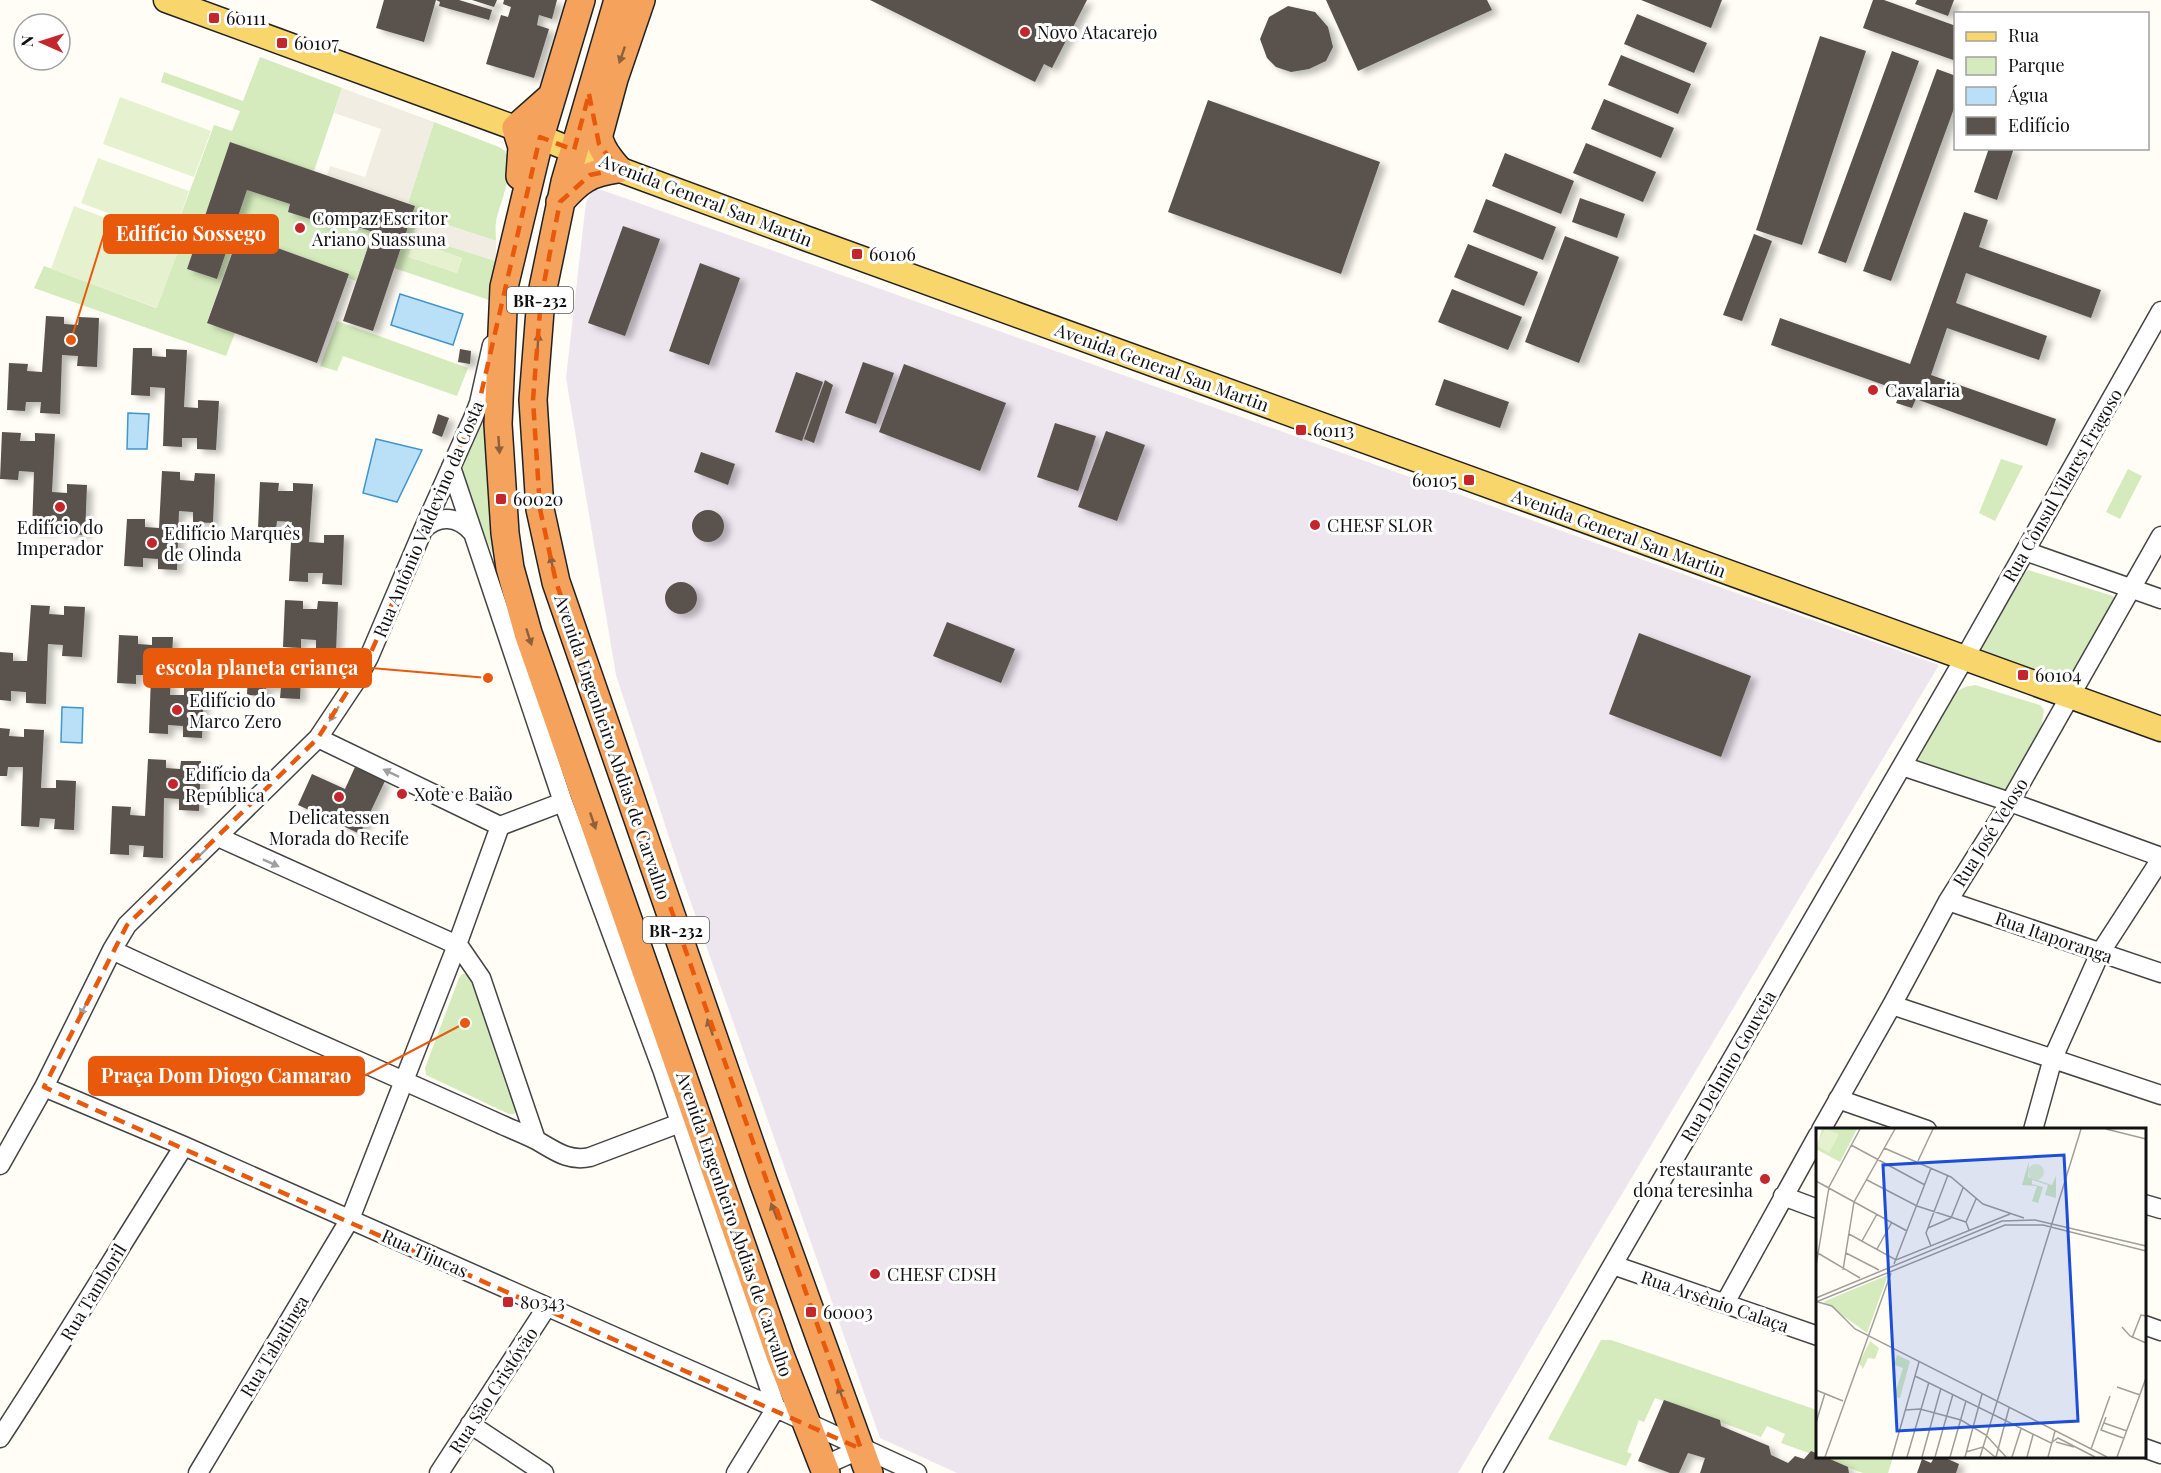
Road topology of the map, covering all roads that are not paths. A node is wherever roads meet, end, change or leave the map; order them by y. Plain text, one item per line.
1 (166, 0) edge
2 (581, 0) edge
3 (618, 0) edge
4 (641, 0) edge
5 (589, 94) junction
6 (528, 132) junction
7 (598, 138) junction
8 (574, 150) junction
9 (618, 169) junction
10 (560, 201) junction
11 (510, 261) junction
12 (2161, 311) edge
13 (489, 395) junction
14 (534, 400) junction
15 (451, 466) junction
16 (423, 530) junction
17 (472, 532) junction
18 (2161, 536) edge
19 (2025, 551) junction
20 (2131, 590) junction
21 (2161, 599) edge
22 (1964, 659) junction
23 (2071, 698) junction
24 (2161, 729) edge
25 (318, 738) junction
26 (1902, 766) junction
27 (563, 802) junction
28 (2010, 802) junction
29 (500, 826) junction
30 (218, 837) junction
31 (2161, 858) edge
32 (1948, 901) junction
33 (457, 945) junction
34 (112, 950) junction
35 (2100, 953) junction
36 (2161, 973) edge
37 (1892, 1005) junction
38 (2054, 1058) junction
39 (405, 1081) junction
40 (44, 1087) junction
41 (2161, 1095) edge
42 (1838, 1099) junction
43 (680, 1123) junction
44 (1822, 1128) edge
45 (1921, 1128) edge
46 (2034, 1128) edge
47 (1816, 1138) edge
48 (536, 1140) junction
49 (184, 1146) junction
50 (0, 1165) edge
51 (1783, 1196) junction
52 (2146, 1204) edge
53 (1816, 1208) edge
54 (2161, 1209) edge
55 (350, 1219) junction
56 (1613, 1265) junction
57 (1725, 1303) junction
58 (546, 1308) junction
59 (2146, 1325) edge
60 (2161, 1331) edge
61 (1816, 1335) edge
62 (776, 1408) junction
63 (806, 1422) junction
64 (470, 1425) junction
65 (0, 1438) edge
66 (2146, 1448) edge
67 (2161, 1454) edge
68 (865, 1461) edge
69 (824, 1469) edge
70 (198, 1473) edge
71 (439, 1473) edge
72 (544, 1473) edge
73 (736, 1473) edge
74 (917, 1473) edge
75 (1492, 1473) edge

1 - 6 main road, Avenida General San Martin
2 - 6 highway, Avenida Engenheiro Abdias de Carvalho / BR-232
3 - 5 highway, Avenida Engenheiro Abdias de Carvalho / BR-232
4 -> 7 highway
5 - 7 highway
5 - 8 highway, Avenida Engenheiro Abdias de Carvalho / BR-232
6 - 8 main road, Avenida General San Martin
6 - 11 highway, Avenida Engenheiro Abdias de Carvalho / BR-232
7 - 9 highway
8 - 9 main road, Avenida General San Martin
8 - 10 highway, Avenida Engenheiro Abdias de Carvalho / BR-232
9 - 10 highway
9 - 22 main road, Avenida General San Martin
14 -> 10 highway, Avenida Engenheiro Abdias de Carvalho / BR-232
11 - 13 highway, Avenida Engenheiro Abdias de Carvalho / BR-232
11 - 14 highway
12 - 19 street, Rua Cônsul Vilares Fragoso
13 - 14 highway
13 - 15 street, Rua Antônio Valdevino da Costa
13 -> 63 highway, Avenida Engenheiro Abdias de Carvalho / BR-232
68 -> 14 highway, Avenida Engenheiro Abdias de Carvalho / BR-232
15 - 16 street, Rua Antônio Valdevino da Costa
15 - 17 street
16 - 17 street
16 -> 25 street, Rua Antônio Valdevino da Costa
17 - 27 street
18 - 20 street, Rua José Veloso
19 - 20 street
19 - 22 street, Rua Cônsul Vilares Fragoso
20 - 21 street
20 - 23 street, Rua José Veloso
22 - 23 main road, Avenida General San Martin
22 - 26 street, Rua Delmiro Gouveia
23 - 24 main road, Avenida General San Martin
23 - 28 street, Rua José Veloso
29 -> 25 street
25 - 30 street, Rua Antônio Valdevino da Costa
26 - 28 street
26 - 56 street, Rua Delmiro Gouveia
27 - 29 street
27 - 43 street
28 - 31 street
28 - 32 street, Rua José Veloso
29 - 33 street, Rua Tabatinga
30 -> 33 street
30 -> 34 street, Rua Antônio Valdevino da Costa
31 - 35 street
32 - 35 street, Rua Itaporanga
32 - 37 street, Rua José Veloso
33 - 39 street, Rua Tabatinga
33 - 48 street
34 - 39 street
34 -> 40 street, Rua Antônio Valdevino da Costa
35 - 36 street, Rua Itaporanga
35 - 38 street
37 - 38 street
37 - 42 street, Rua José Veloso
38 - 41 street
38 - 46 street
39 - 48 street
39 - 55 street, Rua Tabatinga
40 - 49 street, Rua Tijucas
40 - 50 street, Rua Antônio Valdevino da Costa
42 - 44 street, Rua José Veloso
42 - 45 street
43 - 48 street
43 - 62 street
47 - 51 street
49 - 55 street, Rua Tijucas
49 - 65 street, Rua Tamboril
51 - 53 street
51 - 57 street
52 - 54 street
55 - 58 street, Rua Tijucas
55 - 70 street, Rua Tabatinga
56 - 57 street, Rua Arsênio Calaça
56 - 75 street, Rua Delmiro Gouveia
57 - 61 street, Rua Arsênio Calaça
58 - 62 street, Rua Tijucas
58 - 64 street, Rua São Cristóvão
59 - 60 street
62 - 63 street, Rua Tijucas
62 - 73 street
63 - 68 street, Rua Tijucas
63 - 69 highway, Avenida Engenheiro Abdias de Carvalho / BR-232
64 - 71 street, Rua São Cristóvão
64 - 72 street
66 - 67 street
68 - 69 street
68 - 74 street, Rua Tijucas

